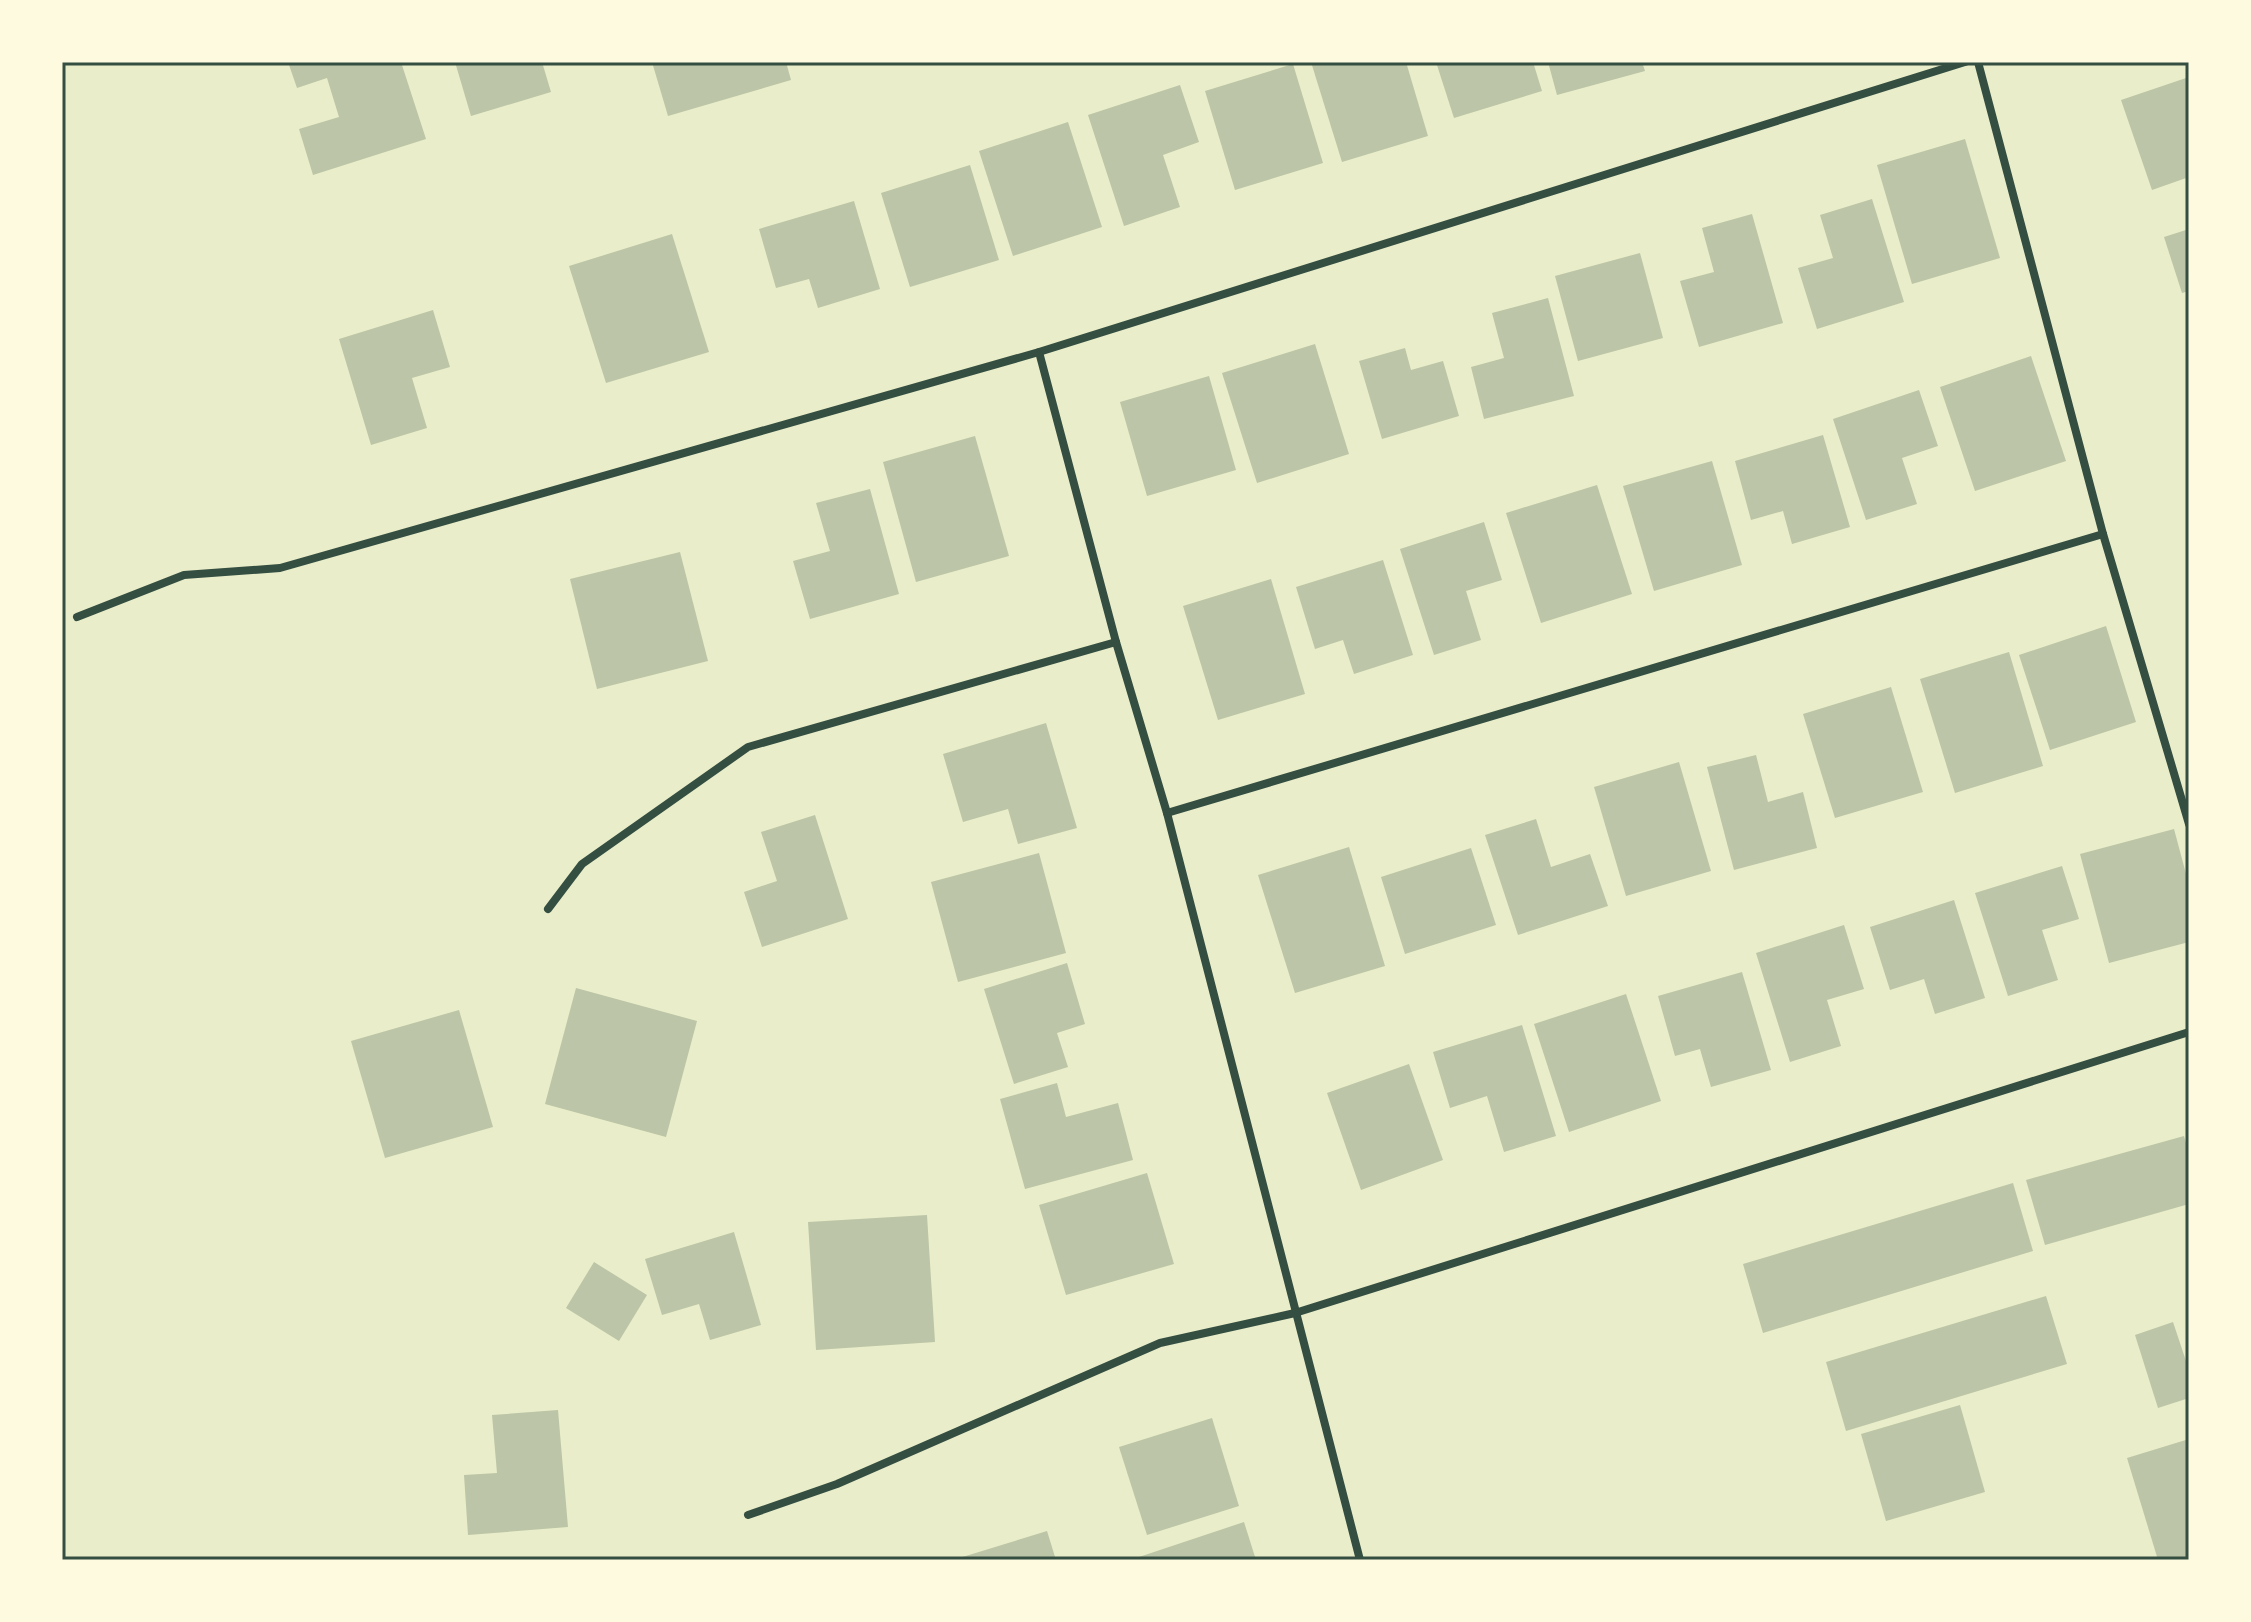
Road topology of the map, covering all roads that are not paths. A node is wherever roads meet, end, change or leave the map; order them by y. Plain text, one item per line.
1 (1965, 62) edge
2 (1978, 62) edge
3 (1039, 352) junction
4 (2103, 534) junction
5 (77, 617) dead end
6 (1116, 642) junction
7 (1167, 813) junction
8 (2189, 824) edge
9 (548, 909) dead end
10 (2189, 1032) edge
11 (1295, 1313) junction
12 (748, 1515) dead end
13 (1360, 1560) edge

1 - 3 street
2 - 4 street
3 - 5 street
3 - 6 street
4 - 7 street
4 - 8 street
6 - 7 street
6 - 9 street
7 - 11 street
10 - 11 street
11 - 12 street
11 - 13 street

